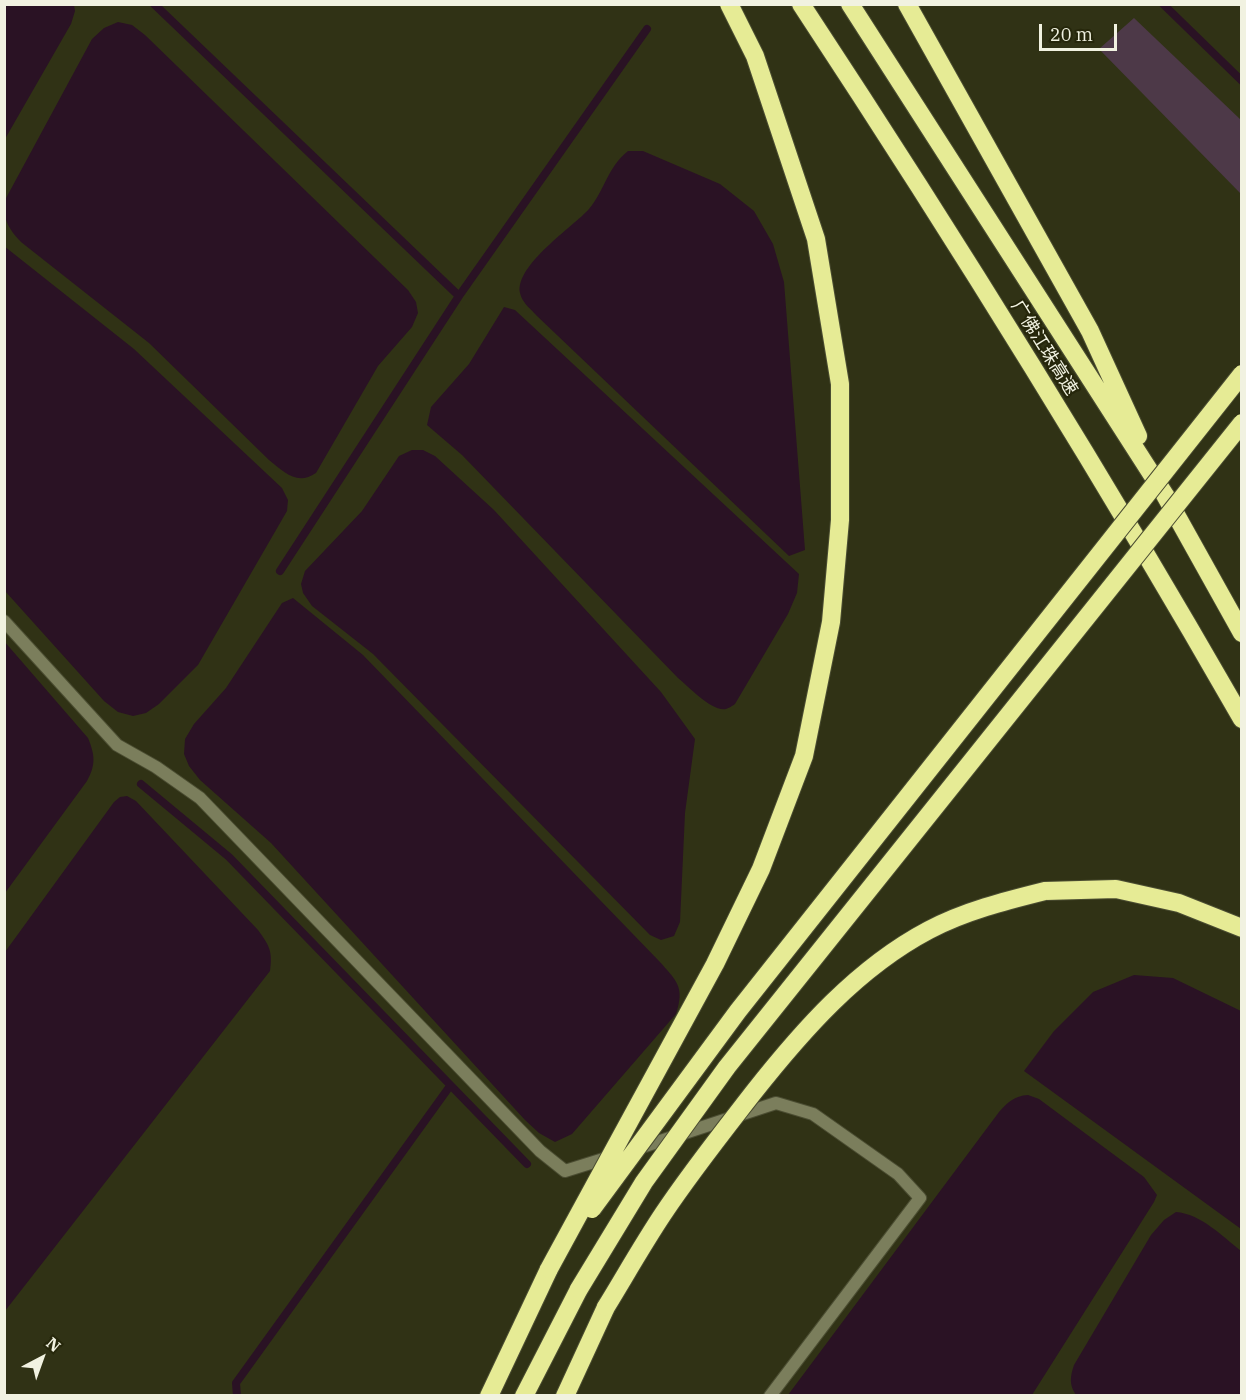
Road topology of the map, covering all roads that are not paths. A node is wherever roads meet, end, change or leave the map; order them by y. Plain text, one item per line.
1 (729, 4) edge
2 (850, 4) edge
3 (907, 4) edge
4 (802, 6) edge
5 (1242, 374) edge
6 (1242, 423) edge
7 (1165, 495) junction
8 (4, 621) edge
9 (1242, 633) edge
10 (1242, 719) edge
11 (1242, 928) edge
12 (549, 1269) junction
13 (489, 1395) edge
14 (524, 1395) edge
15 (565, 1395) edge
16 (770, 1395) edge

1 - 12 highway, bridge
2 - 7 highway, 广佛江珠高速
3 - 7 highway
4 - 10 highway, 广佛江珠高速
5 - 12 highway, bridge
6 - 14 highway, bridge
7 - 9 highway, 广佛江珠高速
8 - 16 lane
11 - 15 highway, bridge
12 - 13 highway

